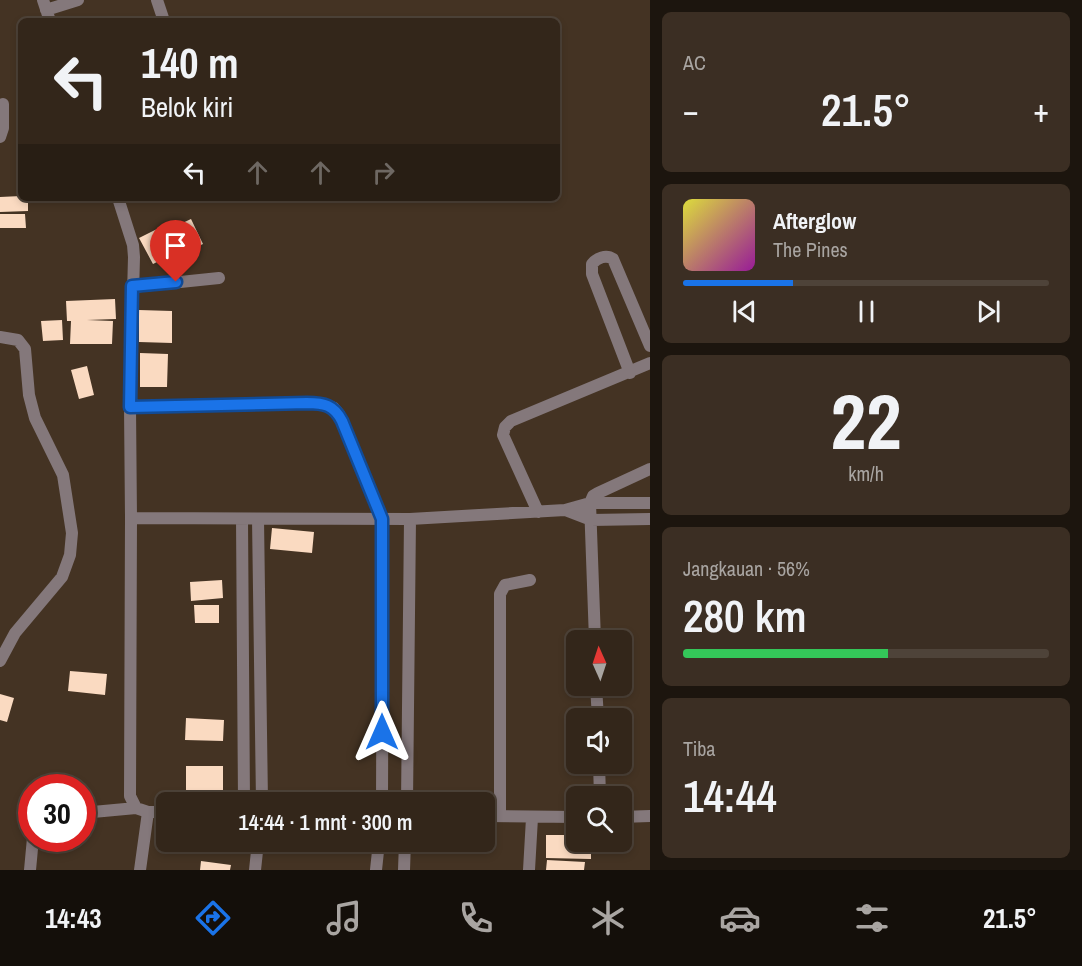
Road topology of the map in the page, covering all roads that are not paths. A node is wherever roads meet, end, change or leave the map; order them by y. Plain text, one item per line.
1 (78, 0) edge
2 (157, 0) edge
3 (47, 10) edge
4 (163, 18) edge
5 (3, 104) dead end
6 (0, 137) edge
7 (122, 201) edge
8 (219, 278) dead end
9 (132, 286) junction
10 (0, 337) edge
11 (650, 346) edge
12 (650, 363) edge
13 (630, 373) junction
14 (130, 407) junction
15 (650, 469) edge
16 (590, 503) junction
17 (650, 503) edge
18 (565, 510) junction
19 (538, 512) junction
20 (132, 518) junction
21 (242, 519) junction
22 (258, 519) junction
23 (382, 519) junction
24 (410, 519) junction
25 (650, 519) edge
26 (591, 520) junction
27 (530, 580) dead end
28 (595, 630) edge
29 (0, 661) edge
30 (244, 792) edge
31 (262, 792) edge
32 (382, 792) edge
33 (406, 792) edge
34 (142, 810) junction
35 (156, 811) edge
36 (96, 812) edge
37 (495, 816) edge
38 (500, 816) junction
39 (650, 816) edge
40 (566, 817) edge
41 (632, 817) edge
42 (532, 818) junction
43 (32, 852) edge
44 (257, 852) edge
45 (378, 852) edge
46 (405, 852) edge
47 (30, 870) edge
48 (140, 870) edge
49 (255, 870) edge
50 (376, 870) edge
51 (404, 870) edge
52 (529, 870) edge

1 - 3 street
2 - 4 street
5 - 6 street
7 - 9 street
8 - 9 street
9 - 14 street
10 - 29 street
11 - 13 street
12 - 13 street
13 - 19 street
14 - 20 street
14 - 23 street
15 - 16 street
16 - 17 street
16 - 18 street
16 - 26 street
18 - 19 street
18 - 26 street
19 - 24 street
20 - 21 street
20 - 34 street
21 - 22 street
21 - 30 street
22 - 23 street
22 - 31 street
23 - 24 street
23 - 32 street
24 - 33 street
25 - 26 street
26 - 28 street
27 - 38 street
34 - 35 street
34 - 36 street
34 - 48 street
37 - 38 street
38 - 42 street
39 - 41 street
40 - 42 street
42 - 52 street
43 - 47 street
44 - 49 street
45 - 50 street
46 - 51 street

